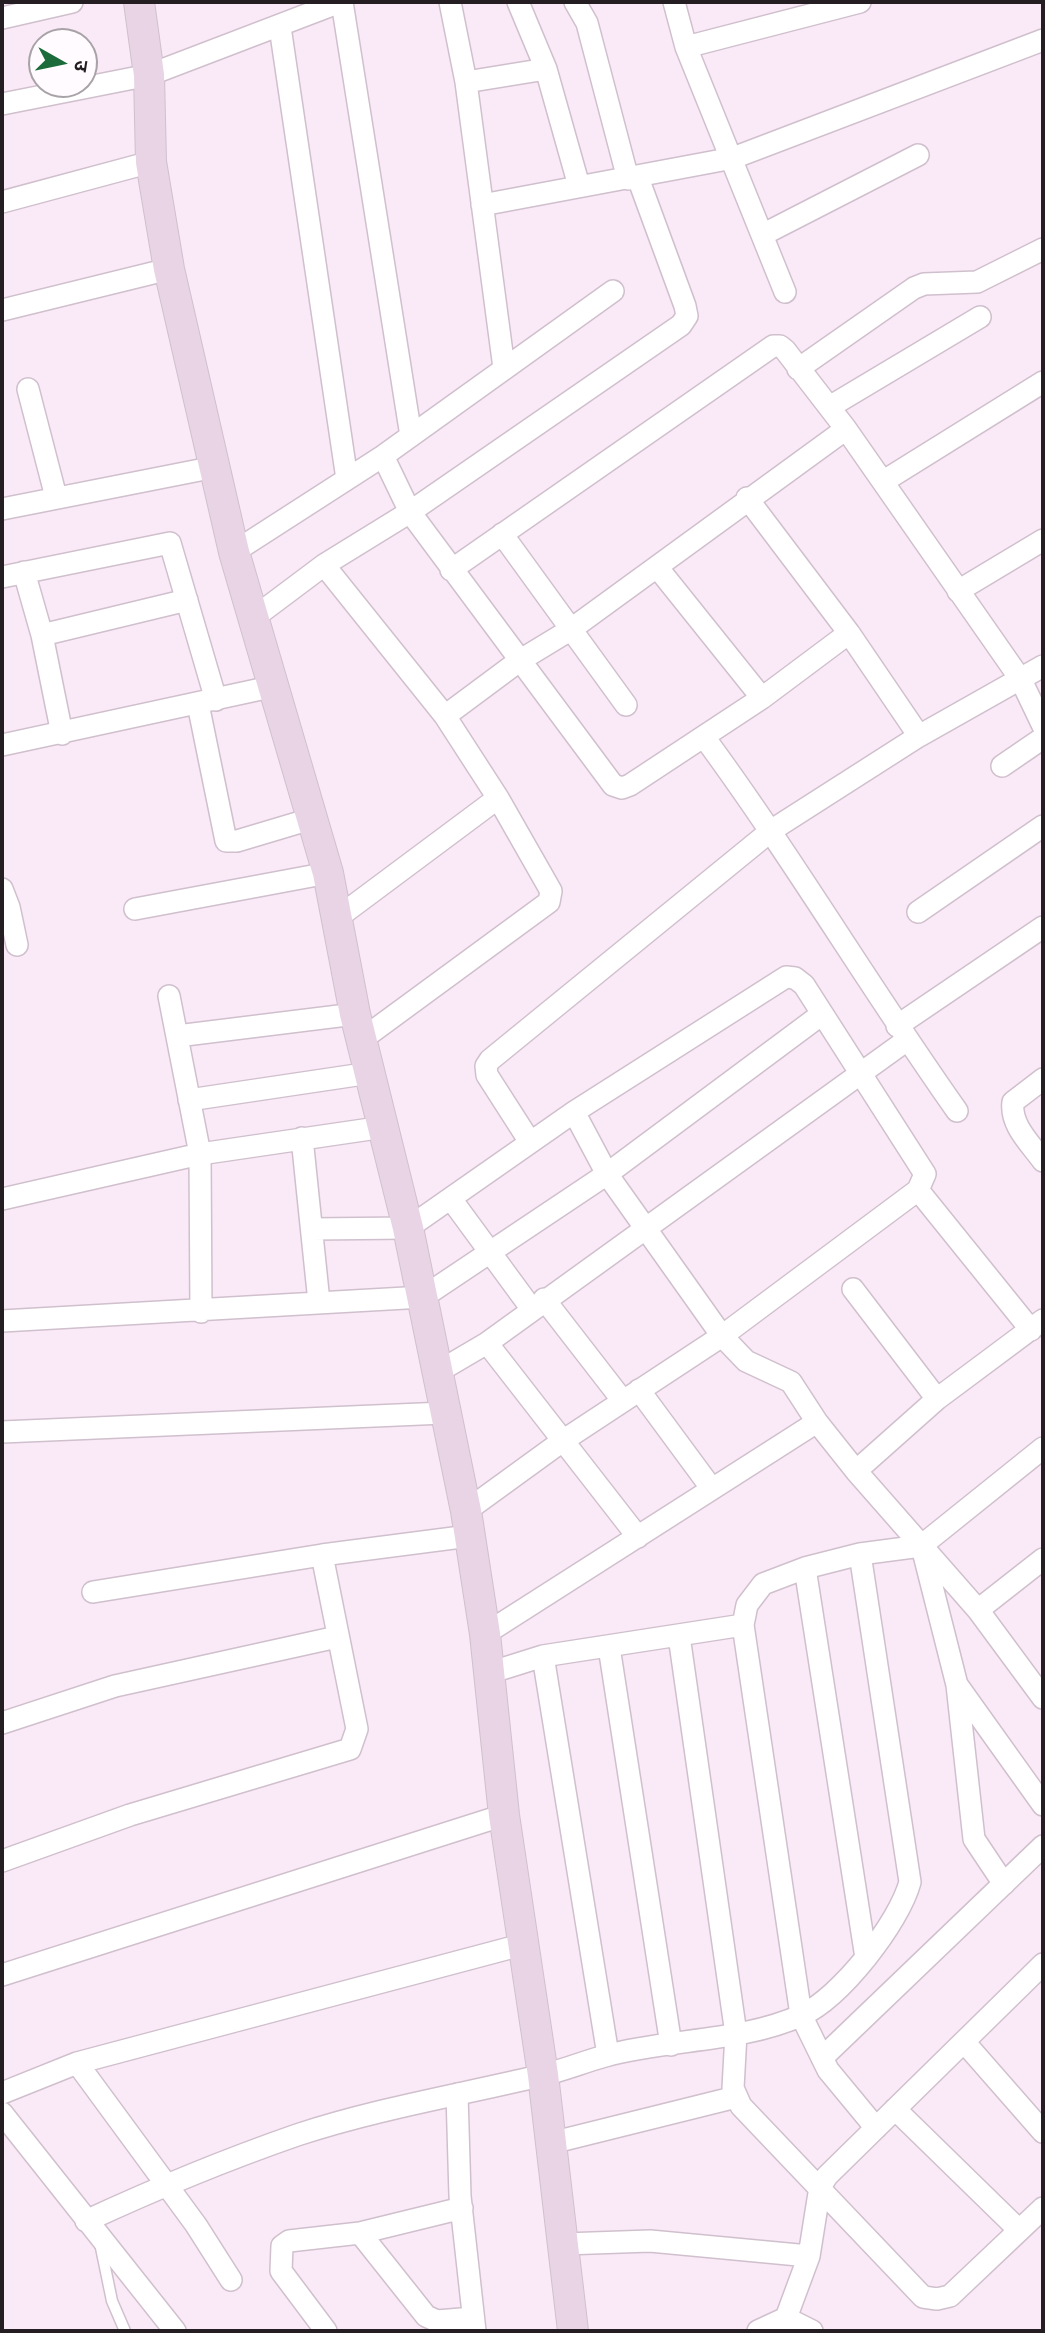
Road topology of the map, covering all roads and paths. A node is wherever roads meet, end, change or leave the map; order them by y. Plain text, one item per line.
1 (72, 2) edge
2 (139, 2) edge
3 (341, 2) edge
4 (450, 2) edge
5 (518, 2) edge
6 (575, 2) edge
7 (674, 2) edge
8 (860, 2) edge
9 (2, 18) edge
10 (280, 27) junction
11 (1043, 40) edge
12 (686, 47) junction
13 (546, 69) junction
14 (149, 75) junction
15 (466, 82) junction
16 (2, 104) edge
17 (918, 155) dead end
18 (733, 158) junction
19 (151, 162) junction
20 (633, 179) junction
21 (579, 186) junction
22 (2, 202) edge
23 (482, 205) junction
24 (764, 234) junction
25 (1043, 250) edge
26 (169, 270) junction
27 (613, 291) dead end
28 (785, 292) dead end
29 (2, 310) edge
30 (980, 317) dead end
31 (504, 368) junction
32 (798, 369) junction
33 (1043, 382) edge
34 (28, 389) dead end
35 (831, 407) junction
36 (846, 429) junction
37 (411, 436) junction
38 (383, 456) junction
39 (215, 467) junction
40 (347, 480) junction
41 (884, 481) junction
42 (56, 497) junction
43 (747, 498) junction
44 (2, 509) edge
45 (410, 512) junction
46 (502, 534) junction
47 (1043, 540) edge
48 (234, 552) junction
49 (324, 565) junction
50 (657, 567) junction
51 (451, 570) junction
52 (24, 572) junction
53 (2, 578) edge
54 (958, 591) junction
55 (187, 600) junction
56 (252, 619) junction
57 (570, 630) junction
58 (849, 633) junction
59 (42, 635) junction
60 (519, 661) junction
61 (1043, 666) edge
62 (1021, 680) junction
63 (275, 687) junction
64 (762, 698) junction
65 (207, 702) junction
66 (626, 705) dead end
67 (445, 716) junction
68 (1043, 726) edge
69 (62, 734) junction
70 (919, 736) junction
71 (704, 737) junction
72 (1043, 738) edge
73 (2, 745) edge
74 (1002, 766) dead end
75 (498, 798) junction
76 (314, 818) junction
77 (1043, 826) edge
78 (772, 830) junction
79 (328, 873) junction
80 (2, 889) edge
81 (135, 909) dead end
82 (918, 912) dead end
83 (337, 918) junction
84 (1043, 926) edge
85 (17, 945) dead end
86 (169, 996) dead end
87 (822, 1014) junction
88 (358, 1027) junction
89 (902, 1033) junction
90 (177, 1036) junction
91 (370, 1073) junction
92 (861, 1073) junction
93 (1043, 1080) edge
94 (189, 1100) junction
95 (957, 1111) dead end
96 (573, 1112) junction
97 (384, 1128) junction
98 (302, 1138) junction
99 (530, 1142) junction
100 (200, 1154) junction
101 (1043, 1161) edge
102 (607, 1174) junction
103 (918, 1190) junction
104 (2, 1199) edge
105 (451, 1199) junction
106 (408, 1228) junction
107 (312, 1229) junction
108 (646, 1229) junction
109 (488, 1251) junction
110 (853, 1289) dead end
111 (423, 1297) junction
112 (319, 1302) junction
113 (538, 1303) junction
114 (201, 1312) junction
115 (2, 1321) edge
116 (1037, 1325) edge
117 (722, 1336) junction
118 (487, 1343) junction
119 (436, 1373) junction
120 (631, 1396) junction
121 (937, 1399) junction
122 (444, 1413) junction
123 (817, 1422) junction
124 (2, 1432) edge
125 (561, 1442) junction
126 (1043, 1448) edge
127 (856, 1471) junction
128 (712, 1489) junction
129 (468, 1523) junction
130 (638, 1537) junction
131 (921, 1546) junction
132 (860, 1554) junction
133 (322, 1555) junction
134 (1043, 1559) edge
135 (805, 1568) junction
136 (93, 1592) dead end
137 (978, 1610) junction
138 (743, 1625) junction
139 (485, 1634) junction
140 (679, 1636) junction
141 (337, 1637) junction
142 (610, 1647) junction
143 (543, 1656) junction
144 (1035, 1667) edge
145 (489, 1673) junction
146 (957, 1685) junction
147 (1043, 1698) edge
148 (2, 1723) edge
149 (1043, 1805) edge
150 (504, 1815) junction
151 (1043, 1846) edge
152 (2, 1861) edge
153 (1004, 1884) junction
154 (522, 1945) junction
155 (866, 1958) junction
156 (2, 1975) edge
157 (1039, 1977) edge
158 (801, 2015) junction
159 (736, 2034) junction
160 (965, 2043) junction
161 (671, 2045) junction
162 (608, 2055) junction
163 (822, 2059) junction
164 (78, 2063) junction
165 (543, 2076) junction
166 (2, 2093) edge
167 (457, 2094) junction
168 (736, 2097) junction
169 (895, 2109) junction
170 (4, 2123) edge
171 (876, 2128) junction
172 (1043, 2133) edge
173 (551, 2143) junction
174 (164, 2185) junction
175 (820, 2187) junction
176 (462, 2208) junction
177 (1043, 2208) edge
178 (92, 2229) junction
179 (1019, 2230) junction
180 (360, 2233) junction
181 (564, 2244) junction
182 (809, 2256) junction
183 (231, 2280) dead end
184 (786, 2318) junction
185 (474, 2325) edge
186 (125, 2331) edge
187 (175, 2331) edge
188 (326, 2331) edge
189 (573, 2331) edge
190 (758, 2331) edge
191 (812, 2331) edge

1 - 9 street
2 - 14 street
3 - 10 street
3 - 37 street
4 - 15 street
5 - 13 street
6 - 20 street
7 - 12 street
8 - 12 street
10 - 14 street
10 - 40 street
11 - 18 street
12 - 18 street
13 - 15 street
13 - 21 street
14 - 16 street
14 - 19 street
15 - 23 street
17 - 24 street
18 - 20 street
18 - 24 street
19 - 22 street
19 - 26 street
20 - 21 street
20 - 45 street
21 - 23 street
23 - 31 street
24 - 28 street
25 - 32 street
26 - 29 street
26 - 39 street
27 - 31 street
30 - 35 street
31 - 37 street
32 - 35 street
32 - 46 street
33 - 41 street
34 - 42 street
35 - 36 street
36 - 41 street
36 - 43 street
37 - 38 street
38 - 40 street
38 - 45 street
39 - 42 street
39 - 48 street
40 - 48 street
41 - 54 street
42 - 44 street
43 - 50 street
43 - 58 street
45 - 49 street
45 - 51 street
46 - 51 street
46 - 57 street
47 - 54 street
48 - 56 street
49 - 56 street
49 - 67 street
50 - 57 street
50 - 64 street
51 - 60 street
52 - 53 street
52 - 55 street
52 - 59 street
54 - 62 street
55 - 59 street
55 - 65 street
56 - 63 street
57 - 60 street
57 - 66 street
58 - 64 street
58 - 70 street
59 - 69 street
60 - 67 street
60 - 71 street
61 - 62 street
62 - 68 street
62 - 70 street
63 - 65 street
63 - 76 street
64 - 71 street
65 - 69 street
65 - 76 street
67 - 75 street
69 - 73 street
70 - 78 street
71 - 78 street
72 - 74 street
75 - 83 street
75 - 88 street
76 - 79 street
77 - 82 street
78 - 89 street
78 - 99 street
79 - 81 street
79 - 83 street
80 - 85 street
83 - 88 street
84 - 89 street
86 - 90 street
87 - 92 street
87 - 96 street
87 - 102 street
88 - 90 street
88 - 91 street
89 - 92 street
89 - 95 street
90 - 94 street
91 - 94 street
91 - 97 street
92 - 103 street
92 - 108 street
93 - 101 street
94 - 100 street
96 - 99 street
96 - 102 street
97 - 98 street
97 - 106 street
98 - 100 street
98 - 107 street
99 - 105 street
100 - 104 street
100 - 114 street
102 - 108 street
102 - 109 street
103 - 116 street
103 - 117 street
105 - 106 street
105 - 109 street
106 - 107 street
106 - 111 street
107 - 112 street
108 - 113 street
108 - 117 street
109 - 111 street
109 - 113 street
110 - 121 street
111 - 112 street
111 - 119 street
112 - 114 street
113 - 118 street
113 - 120 street
114 - 115 street
116 - 121 street
117 - 120 street
117 - 123 street
118 - 119 street
118 - 125 street
119 - 122 street
120 - 125 street
120 - 128 street
121 - 127 street
122 - 124 street
122 - 129 street
123 - 127 street
123 - 128 street
125 - 129 street
125 - 130 street
126 - 131 street
127 - 131 street
128 - 130 street
129 - 133 street
129 - 139 street
130 - 139 street
131 - 132 street
131 - 137 street
131 - 146 street
132 - 135 street
132 - 155 street
133 - 136 street
133 - 141 street
134 - 137 street
135 - 138 street
135 - 155 street
137 - 144 street
138 - 140 street
138 - 158 street
139 - 145 street
140 - 142 street
140 - 159 street
141 - 148 street
141 - 152 street
142 - 143 street
142 - 161 street
143 - 145 street
143 - 162 street
144 - 147 street
145 - 150 street
146 - 149 street
146 - 153 street
150 - 154 street
150 - 156 street
151 - 153 street
153 - 163 street
154 - 164 street
154 - 165 street
155 - 158 street
157 - 160 street
158 - 159 street
158 - 163 street
159 - 161 street
159 - 168 street
160 - 169 street
160 - 172 street
161 - 162 street
162 - 165 street
163 - 171 street
164 - 166 street
164 - 174 street
165 - 167 street
165 - 173 street
167 - 174 street
167 - 176 street
168 - 173 street
168 - 175 street
169 - 171 street
169 - 179 street
170 - 178 street
171 - 175 street
173 - 181 street
174 - 178 street
174 - 183 street
175 - 179 street
175 - 182 street
176 - 180 street
176 - 185 street
177 - 179 street
178 - 186 lane
178 - 187 street
180 - 185 street
180 - 188 street
181 - 182 street
181 - 189 street
182 - 184 street
184 - 190 street
184 - 191 street

